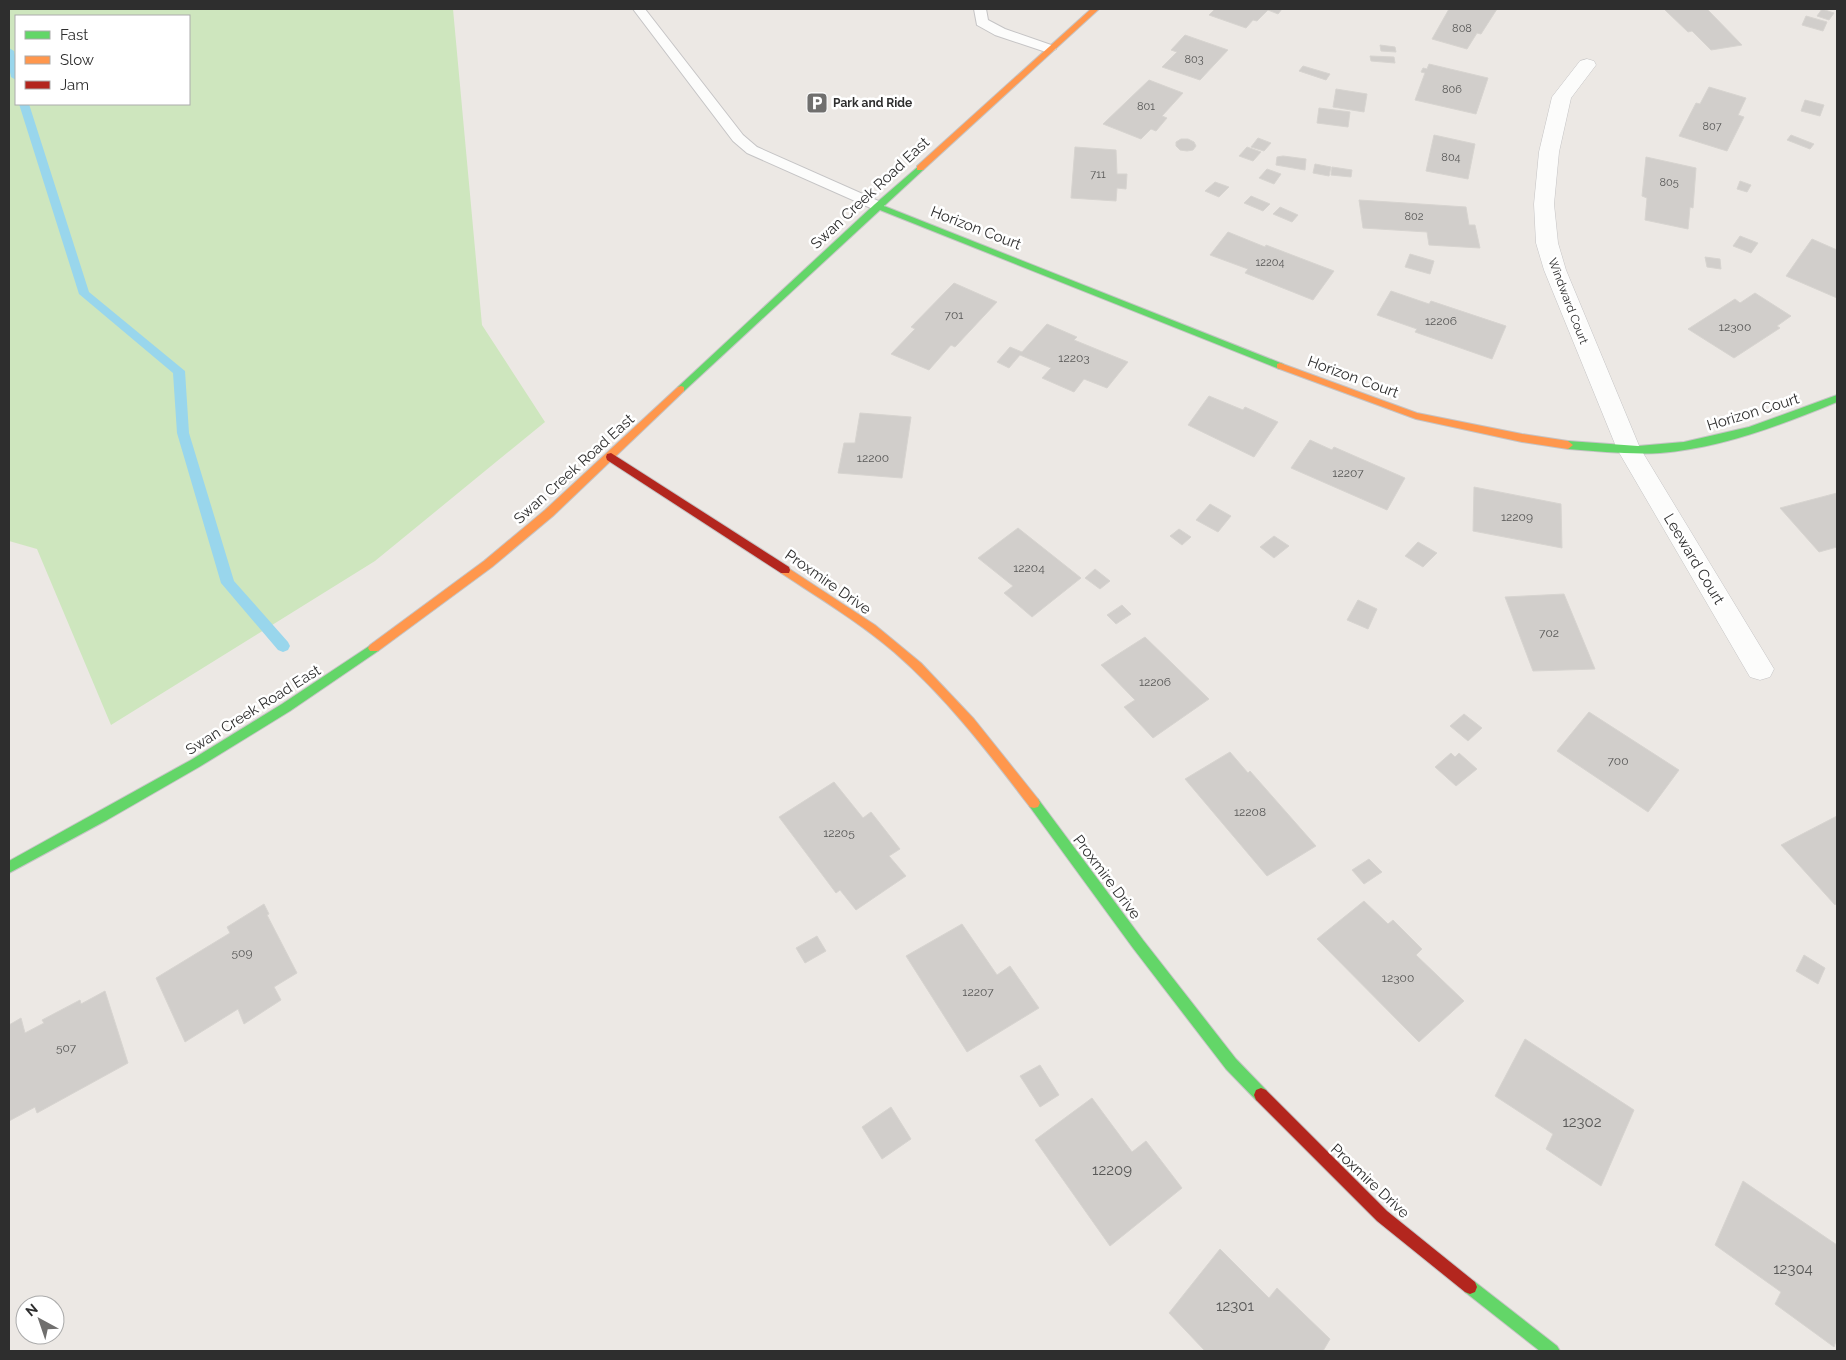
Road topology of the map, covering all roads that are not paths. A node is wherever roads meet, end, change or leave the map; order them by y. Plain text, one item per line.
1 (639, 9) edge
2 (980, 9) edge
3 (1095, 9) edge
4 (1049, 49) junction
5 (1587, 66) dead end
6 (878, 206) junction
7 (1837, 398) edge
8 (1629, 449) junction
9 (610, 456) junction
10 (1760, 669) dead end
11 (9, 867) edge
12 (1552, 1351) edge

1 - 6 lane
2 - 4 lane
3 - 4 street, Swan Creek Road East
4 - 6 street, Swan Creek Road East
5 - 8 street, Windward Court
6 - 8 street, Horizon Court
6 - 9 street, Swan Creek Road East
7 - 8 street, Horizon Court
8 - 10 street, Leeward Court
9 - 11 street, Swan Creek Road East
9 - 12 street, Proxmire Drive

